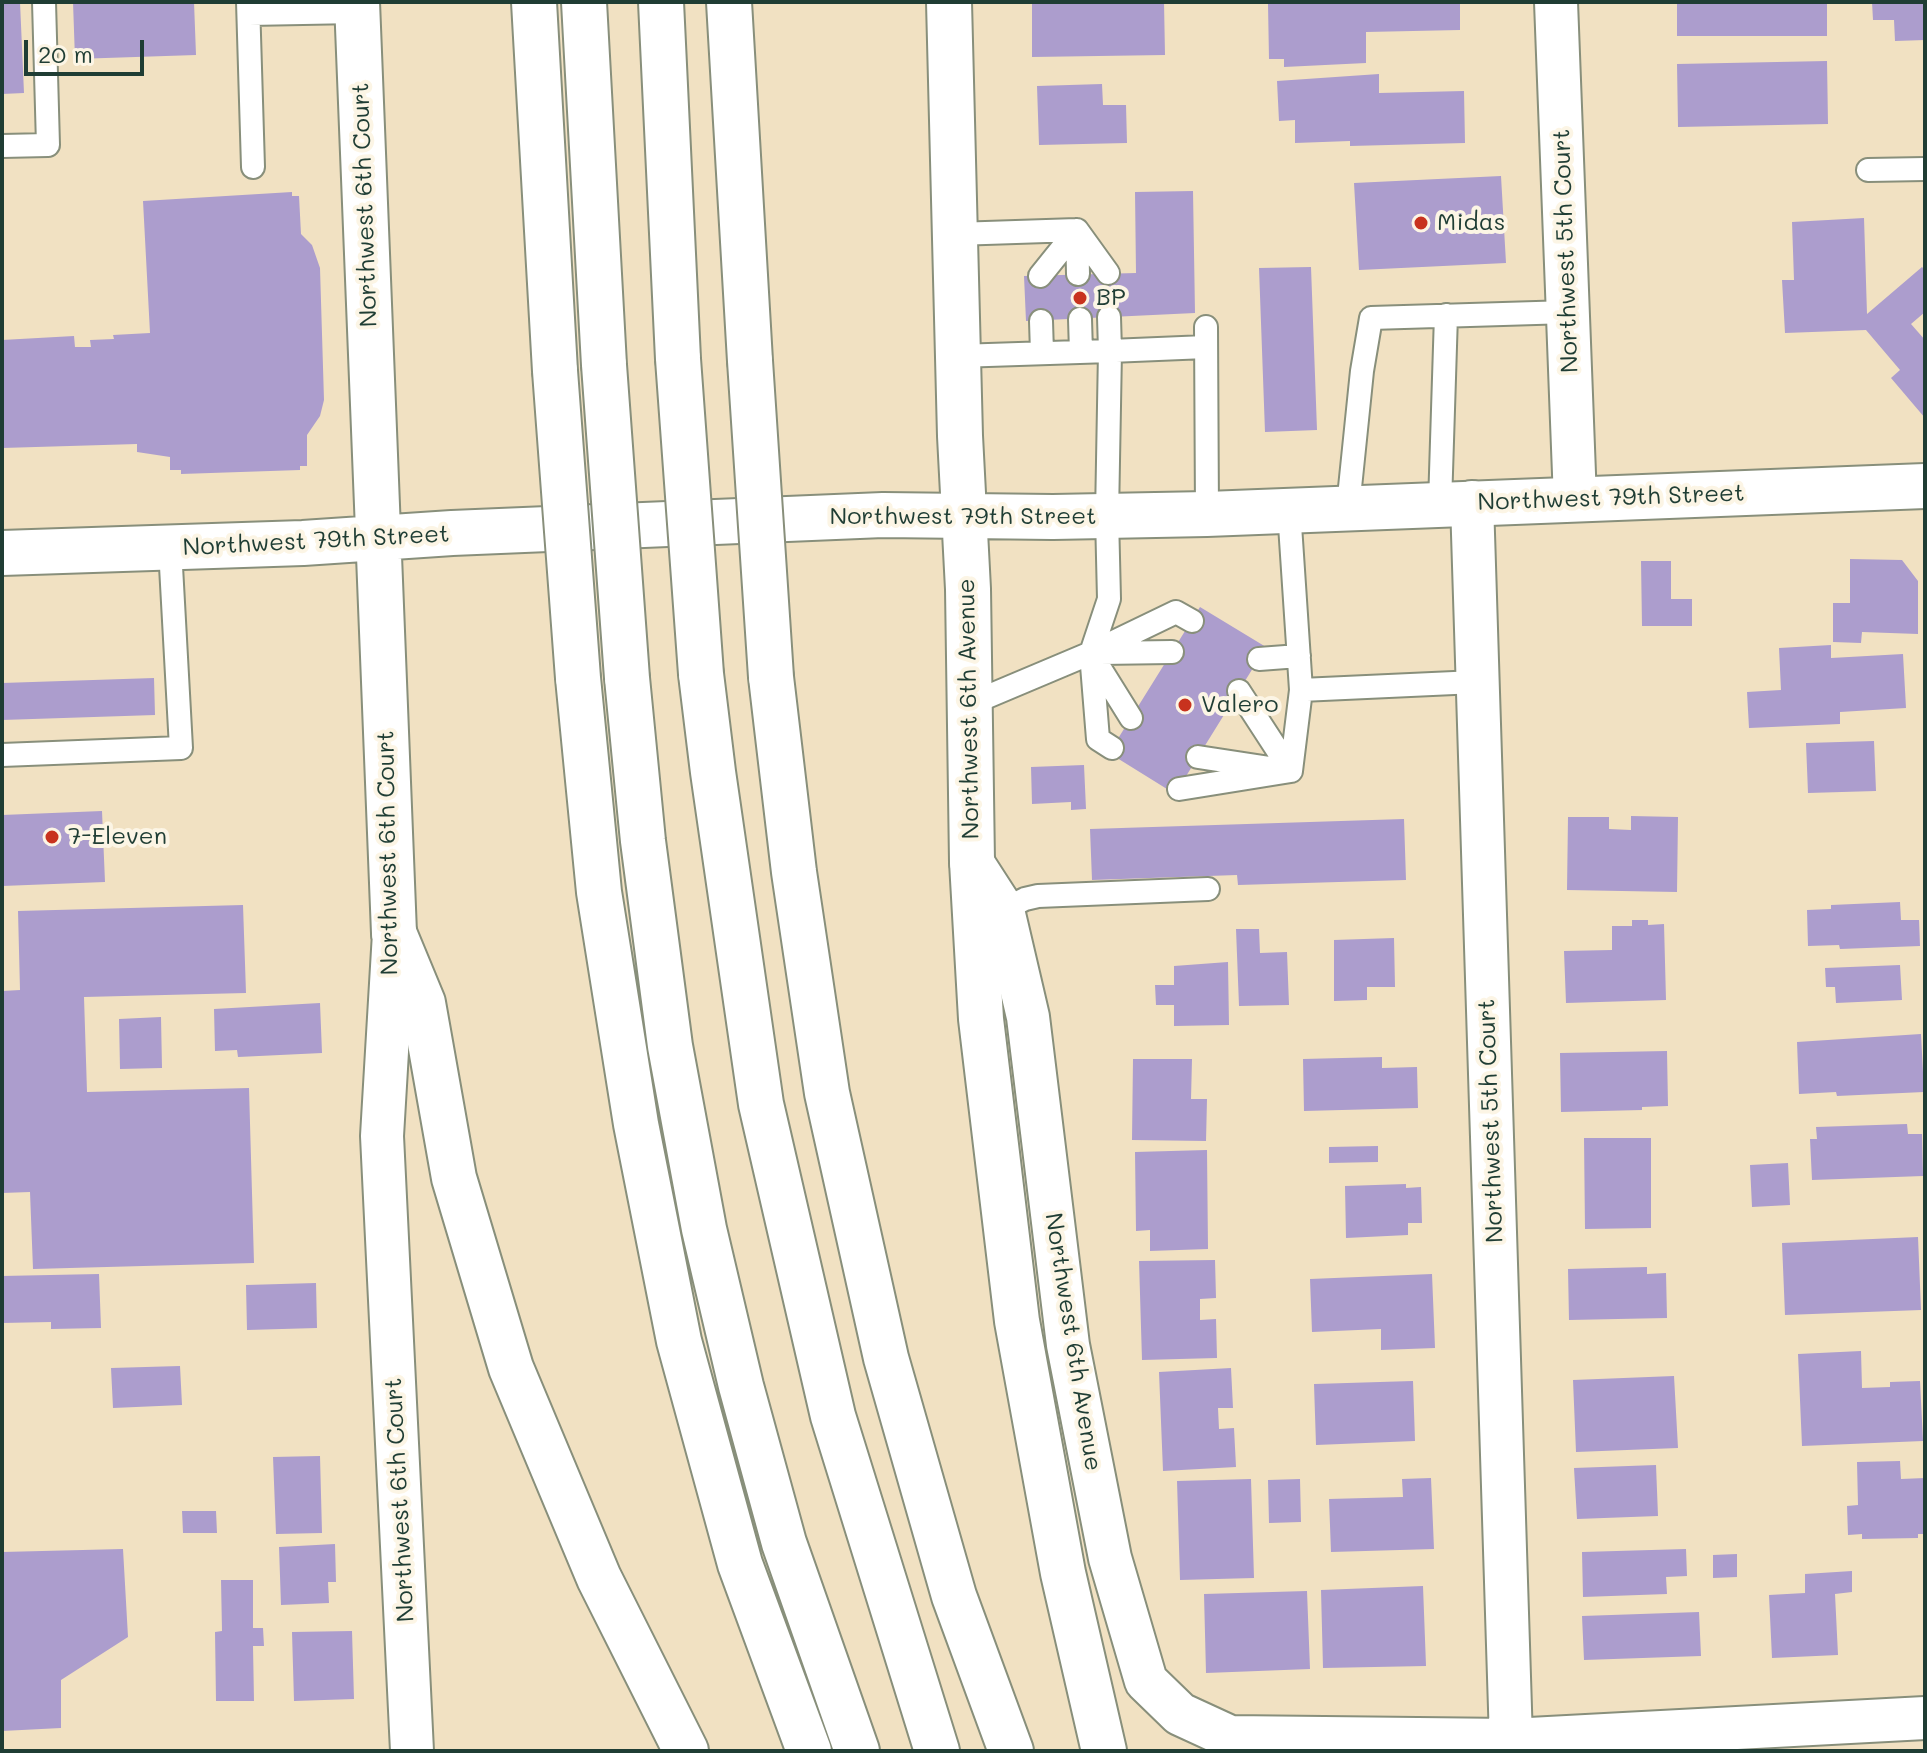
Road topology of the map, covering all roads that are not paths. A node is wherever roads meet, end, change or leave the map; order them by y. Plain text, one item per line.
1 (44, 2) edge
2 (534, 2) edge
3 (584, 2) edge
4 (661, 2) edge
5 (729, 2) edge
6 (949, 2) edge
7 (1556, 2) edge
8 (357, 7) edge
9 (248, 8) edge
10 (2, 146) edge
11 (253, 167) dead end
12 (1925, 169) edge
13 (1868, 170) dead end
14 (1077, 230) junction
15 (955, 234) junction
16 (1108, 273) dead end
17 (1078, 274) dead end
18 (1040, 276) dead end
19 (1569, 312) junction
20 (1446, 315) junction
21 (1109, 317) dead end
22 (1080, 319) dead end
23 (1041, 321) dead end
24 (1110, 351) junction
25 (1081, 352) junction
26 (1042, 353) junction
27 (958, 356) junction
28 (1925, 486) edge
29 (1575, 500) junction
30 (1456, 503) junction
31 (1348, 507) junction
32 (1289, 510) junction
33 (1207, 514) junction
34 (964, 515) junction
35 (1107, 516) junction
36 (378, 538) junction
37 (170, 548) junction
38 (2, 553) edge
39 (1192, 621) dead end
40 (1172, 652) dead end
41 (1091, 653) junction
42 (1299, 656) junction
43 (1259, 659) dead end
44 (1476, 682) junction
45 (1301, 690) junction
46 (1239, 691) dead end
47 (970, 704) junction
48 (1131, 718) dead end
49 (1112, 748) dead end
50 (2, 755) edge
51 (1198, 757) dead end
52 (1291, 771) junction
53 (1179, 789) dead end
54 (972, 862) junction
55 (1208, 889) dead end
56 (1003, 910) junction
57 (394, 933) junction
58 (1925, 1718) edge
59 (1511, 1740) junction
60 (412, 1751) edge
61 (686, 1751) edge
62 (809, 1751) edge
63 (857, 1751) edge
64 (937, 1751) edge
65 (1011, 1751) edge
66 (1104, 1751) edge

1 - 10 lane
2 - 62 main road, bridge
3 - 63 main road, bridge
4 - 64 main road, bridge
5 - 65 main road, bridge
6 - 15 main road, Northwest 6th Avenue
7 - 19 street, Northwest 5th Court
8 - 9 lane
8 - 36 main road, Northwest 6th Court
9 - 11 lane
12 - 13 lane
14 - 15 lane
14 - 16 lane
14 - 17 lane
14 - 18 lane
15 - 27 main road, Northwest 6th Avenue
19 - 20 lane
19 - 29 street, Northwest 5th Court
20 - 30 lane
20 - 31 lane
21 - 24 lane
22 - 25 lane
23 - 26 lane
24 - 25 lane
24 - 33 lane
24 - 35 lane
25 - 26 lane
26 - 27 lane
27 - 34 main road, Northwest 6th Avenue
28 - 29 main road, Northwest 79th Street
29 - 30 main road, Northwest 79th Street
30 - 31 main road, Northwest 79th Street
30 - 44 street, Northwest 5th Court
31 - 32 main road, Northwest 79th Street
32 - 33 main road, Northwest 79th Street
32 - 42 lane
33 - 35 main road, Northwest 79th Street
34 - 35 main road, Northwest 79th Street
34 - 36 main road, Northwest 79th Street
34 - 47 main road, Northwest 6th Avenue
35 - 41 lane
36 - 37 main road, Northwest 79th Street
36 - 57 main road, Northwest 6th Court
37 - 38 main road, Northwest 79th Street
37 - 50 lane
39 - 41 lane
40 - 41 lane
41 - 47 lane
41 - 48 lane
41 - 49 lane
42 - 43 lane
42 - 45 lane
44 - 45 lane
44 - 59 street, Northwest 5th Court
45 - 52 lane
46 - 52 lane
47 - 54 main road, Northwest 6th Avenue
51 - 52 lane
52 - 53 lane
54 - 56 street, Northwest 6th Avenue
54 - 66 main road
55 - 56 lane
56 - 59 street, Northwest 6th Avenue
57 - 60 street, Northwest 6th Court
57 - 61 main road
58 - 59 street

